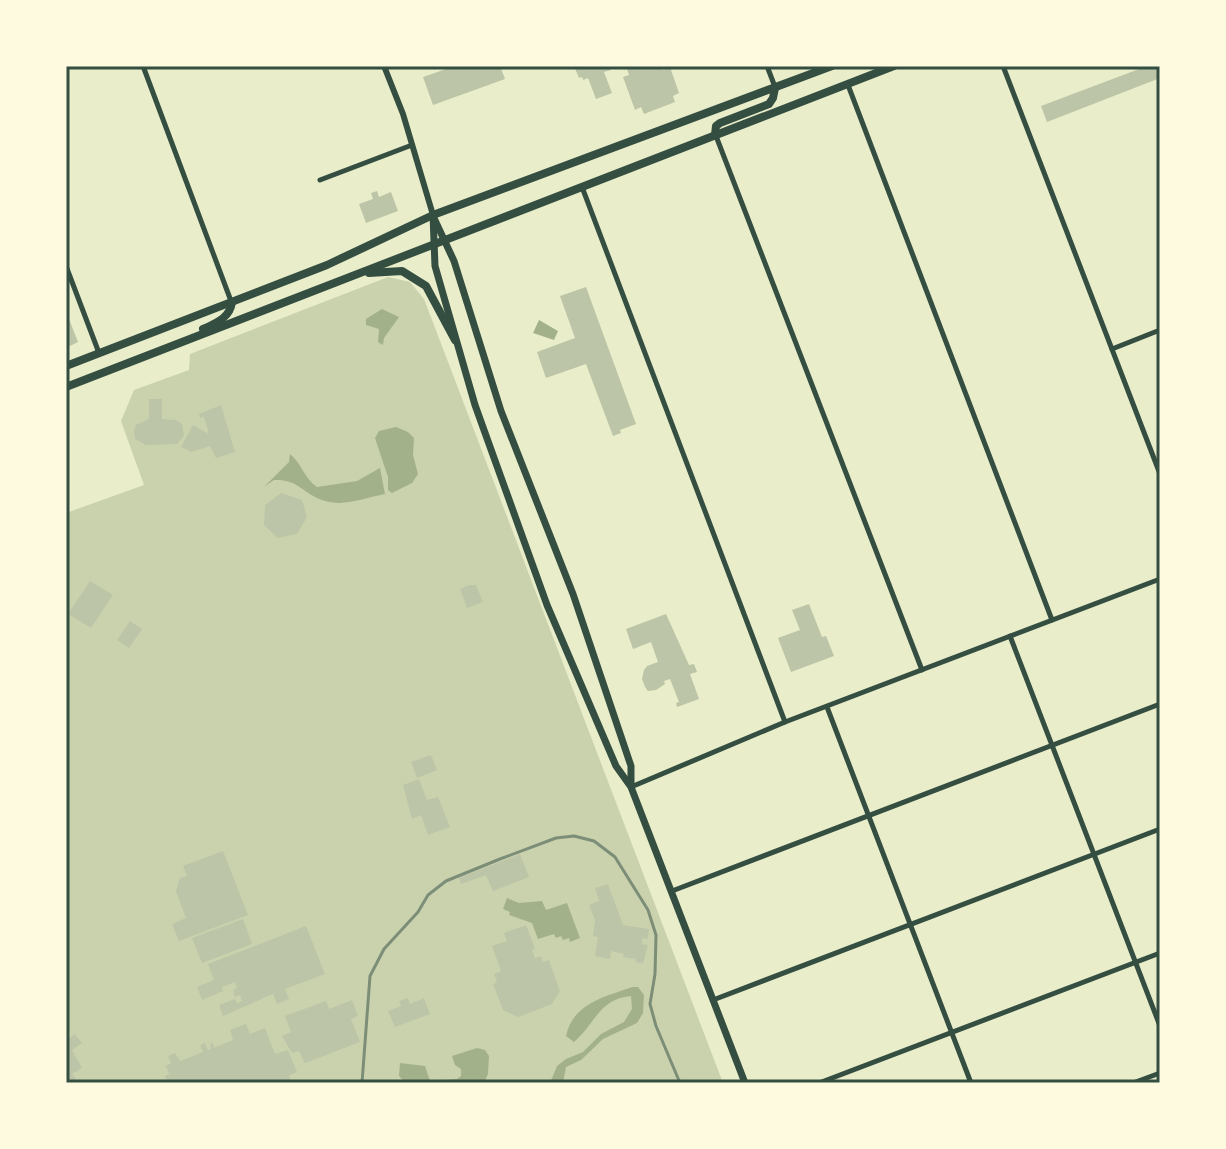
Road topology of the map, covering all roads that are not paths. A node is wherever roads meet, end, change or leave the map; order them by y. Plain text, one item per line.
1 (143, 66) edge
2 (384, 66) edge
3 (767, 66) edge
4 (832, 66) edge
5 (894, 66) edge
6 (1003, 66) edge
7 (848, 84) junction
8 (775, 88) junction
9 (715, 135) junction
10 (412, 145) junction
11 (320, 180) dead end
12 (581, 186) junction
13 (433, 215) junction
14 (446, 239) junction
15 (433, 244) junction
16 (66, 266) edge
17 (360, 273) junction
18 (232, 302) junction
19 (1160, 330) edge
20 (455, 340) junction
21 (1112, 349) junction
22 (99, 353) junction
23 (141, 358) junction
24 (66, 366) edge
25 (66, 387) edge
26 (1157, 455) edge
27 (1160, 474) edge
28 (1160, 579) edge
29 (1052, 620) junction
30 (1010, 636) junction
31 (922, 670) junction
32 (1160, 704) edge
33 (827, 707) junction
34 (785, 722) junction
35 (1052, 746) junction
36 (631, 787) junction
37 (867, 815) junction
38 (1160, 829) edge
39 (1093, 854) junction
40 (671, 892) junction
41 (910, 924) junction
42 (1160, 953) edge
43 (1135, 962) junction
44 (713, 1000) junction
45 (1160, 1026) edge
46 (951, 1032) junction
47 (1160, 1073) edge
48 (745, 1083) edge
49 (819, 1083) edge
50 (971, 1083) edge
51 (1133, 1083) edge

1 - 18 street
2 - 10 street
3 - 8 street
4 - 8 main road
5 - 7 main road
6 - 21 street
7 - 9 main road
7 - 29 street
8 - 9 main road
8 - 13 main road
9 - 12 main road
9 - 31 street
10 - 11 street
10 - 13 street
12 - 14 main road
12 - 34 street
13 - 14 main road
13 - 15 main road
13 - 18 main road
14 - 15 main road
14 - 36 main road
15 - 17 main road
15 - 20 main road
16 - 22 street
17 - 20 main road
17 - 23 main road
18 - 22 main road
18 - 23 main road
19 - 21 street
20 - 36 main road
21 - 26 street
22 - 24 main road
23 - 25 main road
26 - 27 street
28 - 29 street
29 - 30 street
30 - 31 street
30 - 35 street
31 - 33 street
32 - 35 street
33 - 34 street
33 - 37 street
34 - 36 street
35 - 37 street
35 - 39 street
36 - 40 main road
37 - 40 street
37 - 41 street
38 - 39 street
39 - 41 street
39 - 43 street
40 - 44 main road
41 - 44 street
41 - 46 street
42 - 43 street
43 - 45 street
43 - 46 street
44 - 48 main road
46 - 49 street
46 - 50 street
47 - 51 street

